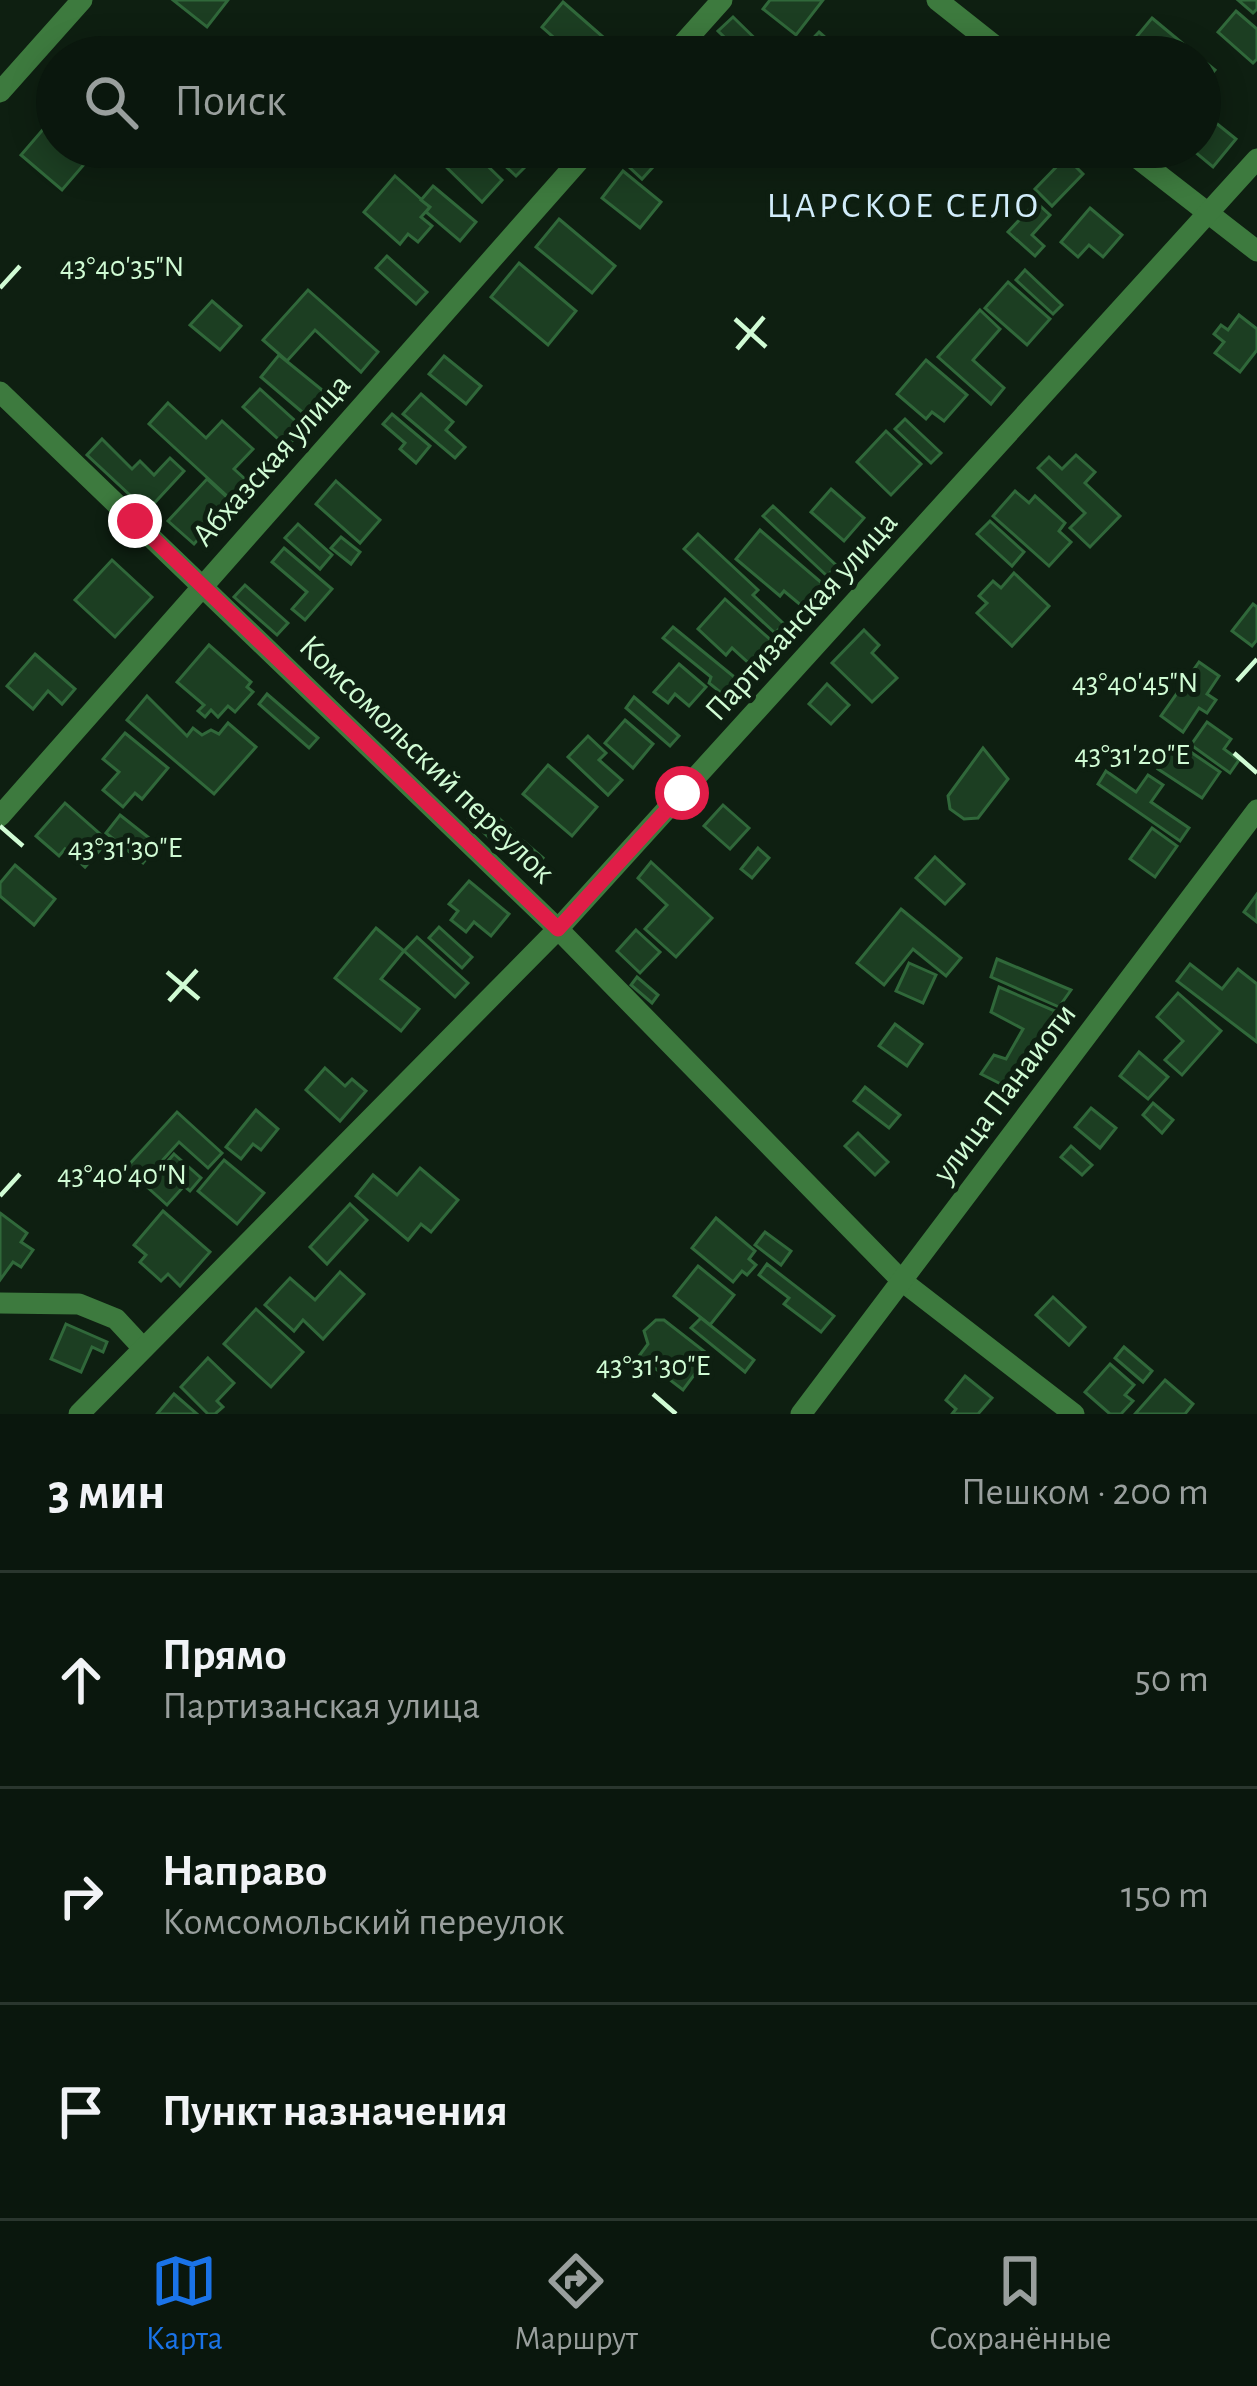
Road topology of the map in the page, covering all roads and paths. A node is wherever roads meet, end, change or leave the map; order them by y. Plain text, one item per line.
1 (82, 0) edge
2 (722, 0) edge
3 (937, 0) edge
4 (50, 36) edge
5 (690, 36) edge
6 (982, 36) edge
7 (36, 52) edge
8 (0, 92) edge
9 (1257, 159) edge
10 (572, 168) edge
11 (1150, 168) edge
12 (1209, 215) junction
13 (1257, 251) edge
14 (0, 392) edge
15 (202, 586) junction
16 (1257, 810) edge
17 (0, 816) edge
18 (558, 929) junction
19 (902, 1281) junction
20 (0, 1303) edge
21 (142, 1347) junction
22 (79, 1414) edge
23 (801, 1414) edge
24 (1074, 1414) edge

1 - 4 street
2 - 5 street
3 - 6 street
7 - 8 street
9 - 12 street, Партизанская улица
10 - 15 street, Абхазская улица
11 - 12 street
12 - 13 street
12 - 18 street, Партизанская улица
14 - 15 street, Комсомольский переулок
15 - 17 street, Абхазская улица
15 - 18 street, Комсомольский переулок
16 - 19 street, улица Панаиоти
18 - 19 street, Комсомольский переулок
18 - 21 street, Партизанская улица
19 - 23 street, улица Панаиоти
19 - 24 street, Комсомольский переулок
20 - 21 street
21 - 22 street, Партизанская улица

